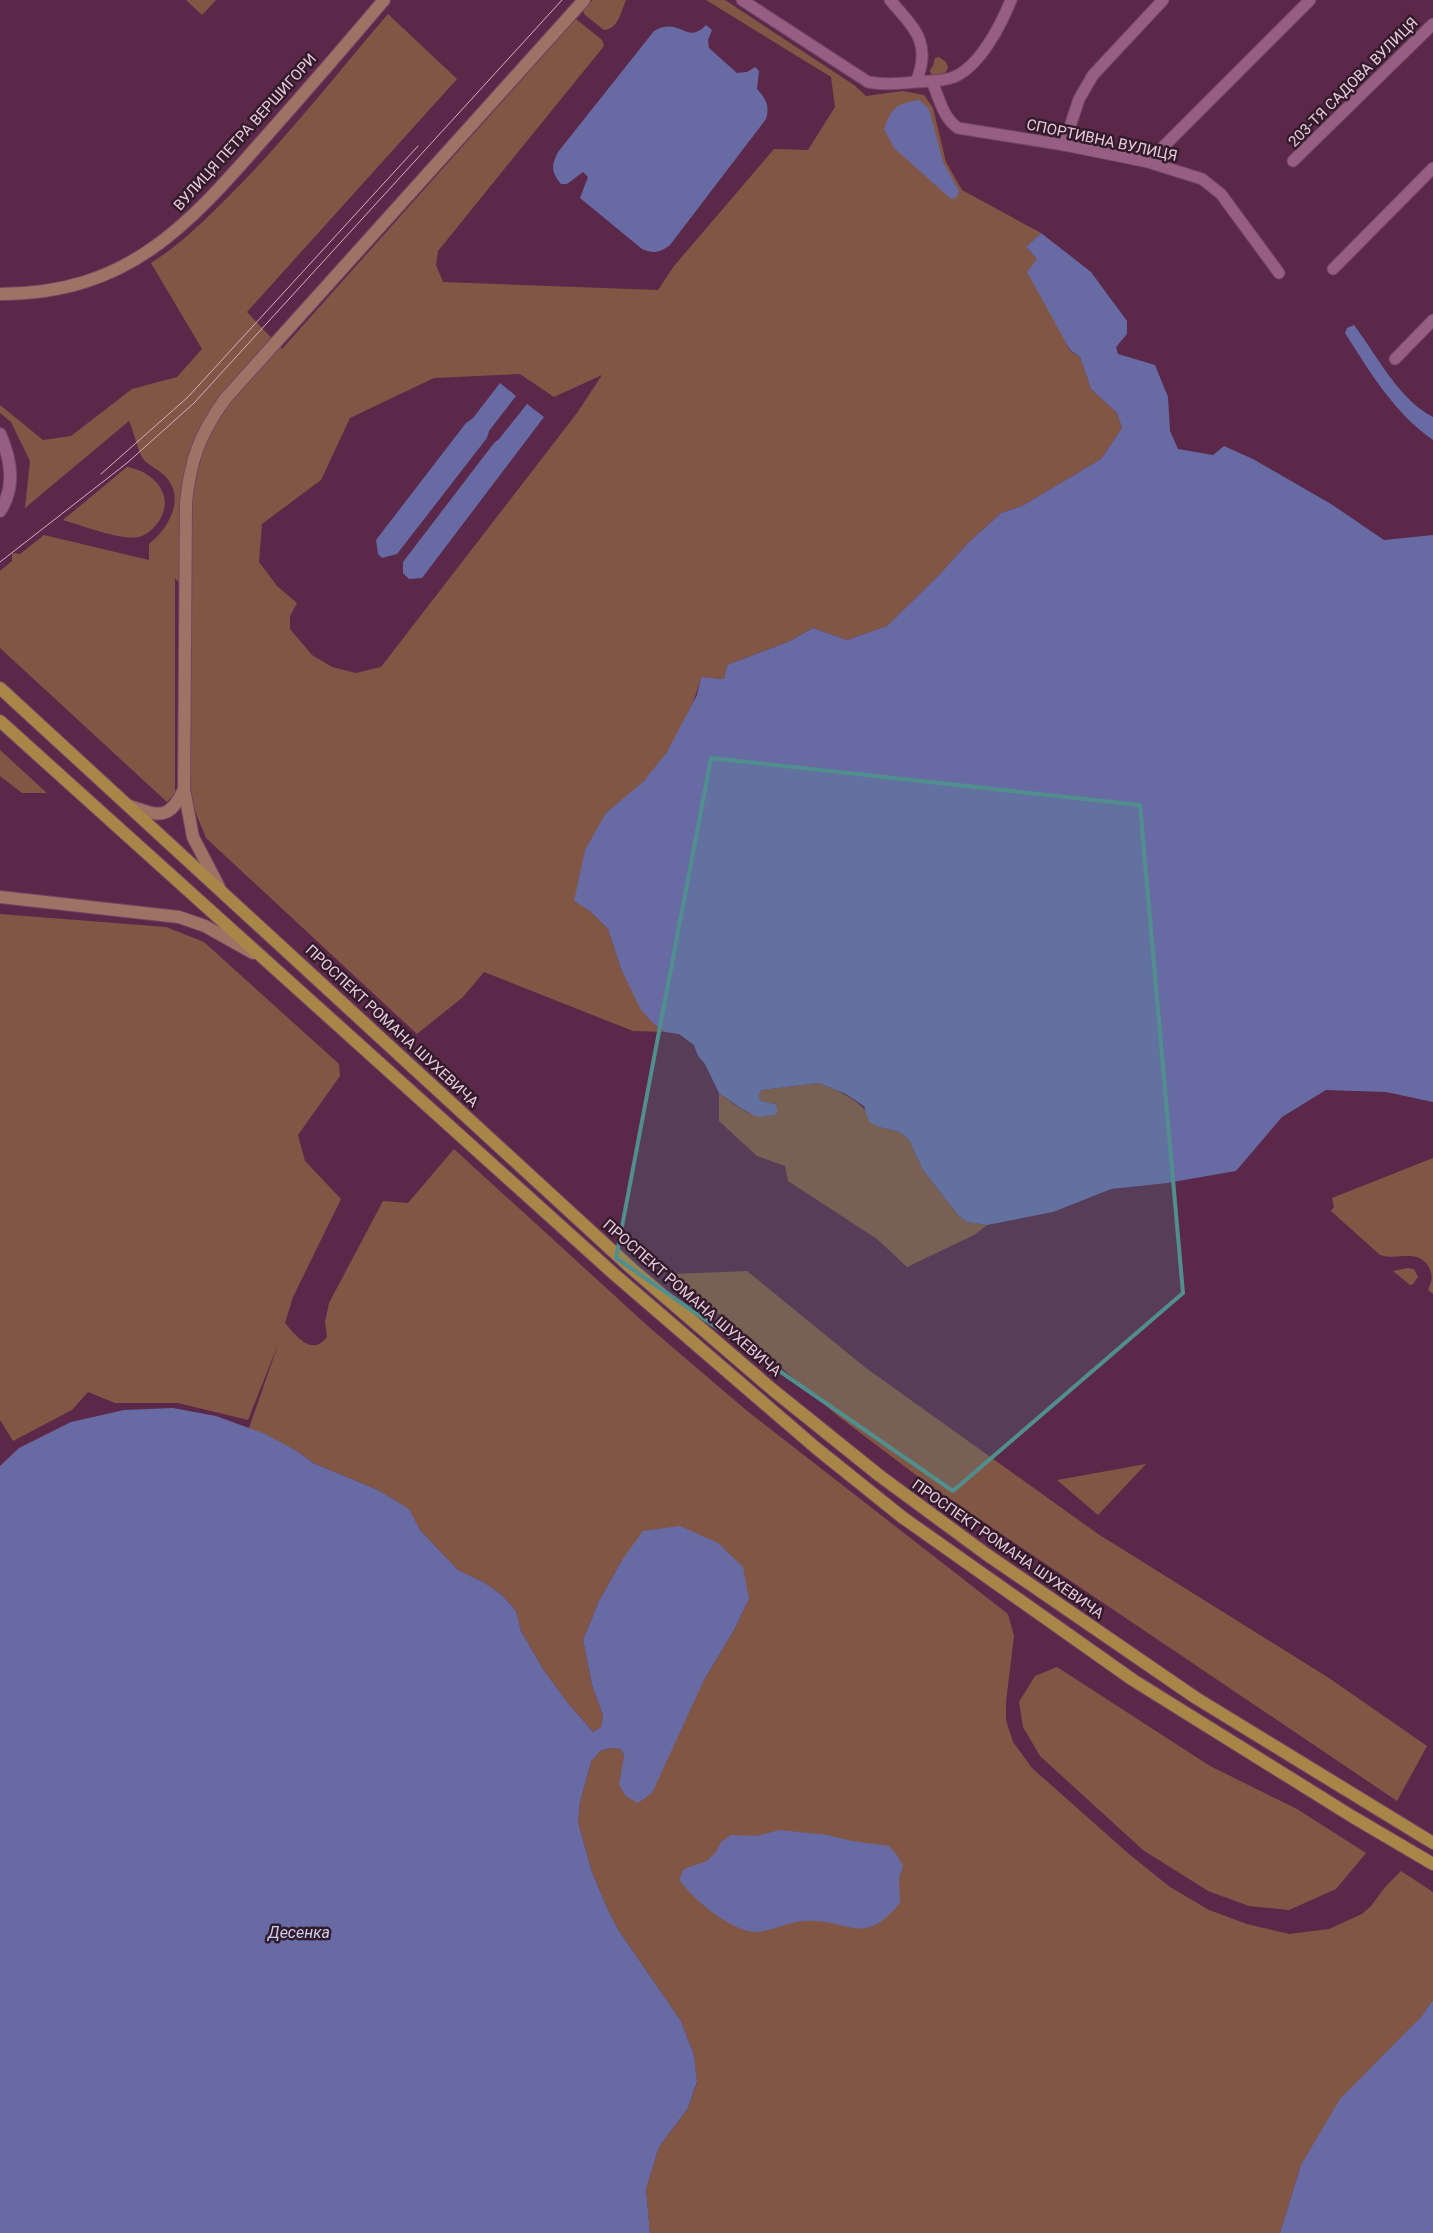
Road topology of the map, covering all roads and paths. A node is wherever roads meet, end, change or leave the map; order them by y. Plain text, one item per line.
1 (384, 0) edge
2 (584, 0) edge
3 (742, 0) edge
4 (890, 0) edge
5 (1011, 0) edge
6 (1163, 0) edge
7 (1310, 0) edge
8 (1433, 24) edge
9 (932, 81) junction
10 (916, 82) junction
11 (1064, 145) junction
12 (1293, 161) dead end
13 (1148, 162) junction
14 (1433, 168) edge
15 (1333, 269) dead end
16 (1279, 273) dead end
17 (0, 294) edge
18 (1433, 320) edge
19 (1395, 359) dead end
20 (0, 434) edge
21 (0, 511) edge
22 (0, 688) edge
23 (0, 721) edge
24 (184, 789) junction
25 (129, 806) junction
26 (220, 889) junction
27 (0, 897) edge
28 (264, 959) junction
29 (1433, 1843) edge
30 (1433, 1864) edge

1 - 17 main road, ВУЛИЦЯ ПЕТРА ВЕРШИГОРИ
2 - 24 main road
3 - 10 street
4 - 10 street
5 - 9 street
6 - 11 street
7 - 13 street
8 - 12 street, 203-ТЯ САДОВА ВУЛИЦЯ
9 - 10 street
9 - 11 street, СПОРТИВНА ВУЛИЦЯ
11 - 13 street, СПОРТИВНА ВУЛИЦЯ
13 - 16 street, СПОРТИВНА ВУЛИЦЯ
14 - 15 street
18 - 19 street
20 - 21 street
22 - 25 main road, ПРОСПЕКТ РОМАНА ШУХЕВИЧА
23 - 28 main road
24 - 25 main road
24 - 26 main road
25 - 26 main road, ПРОСПЕКТ РОМАНА ШУХЕВИЧА
26 - 29 main road, ПРОСПЕКТ РОМАНА ШУХЕВИЧА
27 - 28 main road
28 - 30 main road

